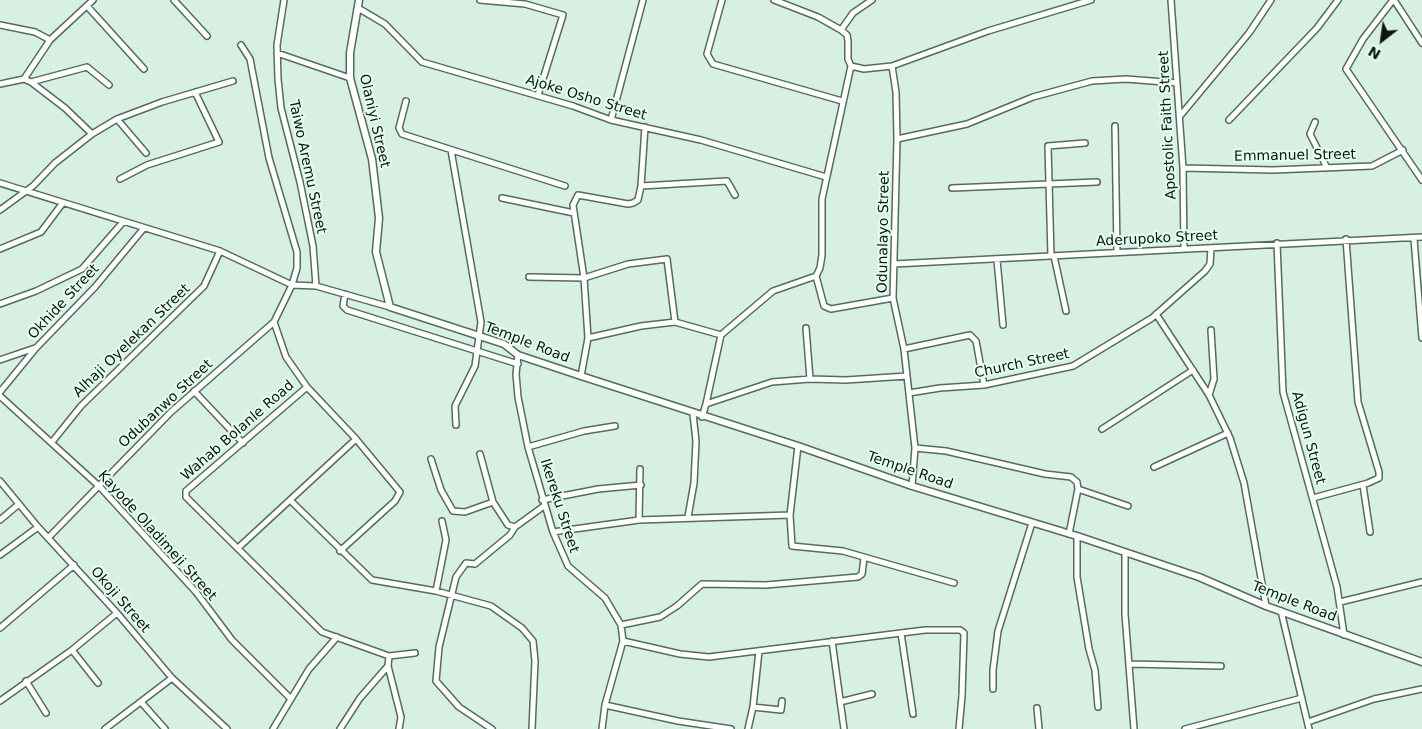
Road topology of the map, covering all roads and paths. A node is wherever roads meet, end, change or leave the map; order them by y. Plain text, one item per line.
1 (93, 0) edge
2 (174, 0) edge
3 (284, 0) edge
4 (359, 0) edge
5 (480, 0) edge
6 (643, 0) edge
7 (722, 0) edge
8 (774, 0) edge
9 (870, 0) edge
10 (1091, 0) edge
11 (1171, 0) edge
12 (1271, 0) edge
13 (1338, 0) edge
14 (1394, 0) edge
15 (87, 6) junction
16 (358, 8) junction
17 (0, 25) edge
18 (841, 30) junction
19 (207, 36) dead end
20 (50, 40) junction
21 (1422, 43) edge
22 (241, 45) dead end
23 (276, 53) junction
24 (851, 66) junction
25 (892, 66) junction
26 (144, 69) dead end
27 (350, 78) junction
28 (24, 80) junction
29 (234, 81) dead end
30 (31, 82) junction
31 (1178, 83) junction
32 (0, 84) edge
33 (109, 84) dead end
34 (195, 92) junction
35 (538, 95) junction
36 (406, 101) dead end
37 (842, 101) junction
38 (1180, 116) junction
39 (117, 119) junction
40 (612, 120) junction
41 (1229, 120) dead end
42 (1314, 122) dead end
43 (1115, 126) dead end
44 (645, 127) junction
45 (92, 134) junction
46 (897, 139) junction
47 (1084, 143) dead end
48 (451, 150) junction
49 (1403, 150) junction
50 (146, 153) dead end
51 (1183, 168) junction
52 (1327, 168) junction
53 (826, 178) junction
54 (120, 179) dead end
55 (1422, 180) edge
56 (1097, 182) dead end
57 (0, 183) edge
58 (1048, 184) junction
59 (565, 186) dead end
60 (642, 186) junction
61 (952, 188) dead end
62 (26, 192) junction
63 (735, 195) dead end
64 (502, 198) dead end
65 (62, 204) junction
66 (0, 210) edge
67 (574, 213) junction
68 (123, 222) junction
69 (144, 228) junction
70 (1422, 237) edge
71 (1346, 239) junction
72 (1414, 239) junction
73 (1277, 243) junction
74 (1211, 248) junction
75 (0, 249) edge
76 (1184, 249) junction
77 (220, 251) junction
78 (1117, 252) junction
79 (1052, 256) junction
80 (998, 260) junction
81 (894, 264) junction
82 (816, 276) junction
83 (529, 277) dead end
84 (584, 278) junction
85 (294, 285) junction
86 (314, 286) junction
87 (345, 294) junction
88 (893, 298) junction
89 (0, 304) edge
90 (390, 307) junction
91 (1066, 311) dead end
92 (1156, 314) junction
93 (274, 322) junction
94 (675, 322) junction
95 (1003, 325) dead end
96 (806, 328) dead end
97 (1211, 330) dead end
98 (721, 335) junction
99 (478, 337) junction
100 (588, 338) junction
101 (1422, 338) edge
102 (36, 348) junction
103 (904, 349) junction
104 (479, 350) junction
105 (518, 355) junction
106 (0, 360) edge
107 (518, 364) junction
108 (1193, 370) junction
109 (580, 376) junction
110 (907, 376) junction
111 (810, 379) junction
112 (984, 385) junction
113 (307, 387) junction
114 (194, 391) junction
115 (0, 392) edge
116 (909, 393) junction
117 (1209, 395) junction
118 (0, 396) edge
119 (706, 404) junction
120 (693, 414) junction
121 (702, 417) junction
122 (456, 426) dead end
123 (615, 426) dead end
124 (1102, 429) dead end
125 (1228, 432) junction
126 (356, 439) junction
127 (52, 442) junction
128 (243, 442) junction
129 (798, 446) junction
130 (528, 447) junction
131 (915, 448) junction
132 (480, 454) dead end
133 (431, 459) dead end
134 (1154, 467) dead end
135 (640, 469) dead end
136 (0, 481) edge
137 (641, 485) junction
138 (1363, 485) junction
139 (912, 486) junction
140 (100, 487) junction
141 (1078, 489) junction
142 (1313, 498) junction
143 (290, 500) junction
144 (493, 502) junction
145 (543, 503) junction
146 (19, 504) junction
147 (1128, 506) dead end
148 (790, 515) junction
149 (688, 517) junction
150 (0, 520) edge
151 (639, 520) junction
152 (442, 521) dead end
153 (1032, 523) junction
154 (38, 526) junction
155 (515, 527) junction
156 (553, 532) junction
157 (1370, 532) dead end
158 (1068, 534) junction
159 (1077, 536) junction
160 (49, 537) junction
161 (238, 548) junction
162 (340, 551) junction
163 (1125, 553) junction
164 (0, 555) edge
165 (864, 558) junction
166 (74, 565) junction
167 (1422, 582) edge
168 (954, 584) dead end
169 (443, 593) junction
170 (1340, 602) junction
171 (1266, 606) junction
172 (1281, 611) junction
173 (117, 613) junction
174 (622, 625) junction
175 (0, 628) edge
176 (901, 633) junction
177 (1344, 635) junction
178 (337, 637) junction
179 (623, 641) junction
180 (832, 641) junction
181 (72, 650) junction
182 (759, 651) junction
183 (415, 652) dead end
184 (388, 656) junction
185 (1422, 662) edge
186 (1130, 664) junction
187 (388, 666) junction
188 (1221, 666) dead end
189 (172, 678) junction
190 (26, 681) junction
191 (98, 683) dead end
192 (993, 689) dead end
193 (1422, 689) edge
194 (872, 694) dead end
195 (290, 698) junction
196 (1302, 698) junction
197 (0, 701) edge
198 (782, 701) dead end
199 (141, 702) junction
200 (840, 702) junction
201 (605, 705) junction
202 (753, 707) junction
203 (1098, 707) dead end
204 (1037, 708) dead end
205 (46, 713) dead end
206 (913, 714) dead end
207 (678, 721) junction
208 (1308, 722) junction
209 (104, 729) edge
210 (164, 729) edge
211 (227, 729) edge
212 (274, 729) edge
213 (340, 729) edge
214 (399, 729) edge
215 (492, 729) edge
216 (532, 729) edge
217 (602, 729) edge
218 (675, 729) edge
219 (731, 729) edge
220 (748, 729) edge
221 (844, 729) edge
222 (959, 729) edge
223 (1038, 729) edge
224 (1134, 729) edge
225 (1185, 729) edge
226 (1309, 729) edge

1 - 15 street
2 - 19 street
3 - 23 street, Taiwo Aremu Street
4 - 16 street, Olaniyi Street
5 - 35 street
6 - 40 street
7 - 37 street
8 - 18 street
9 - 18 street
10 - 25 street
11 - 31 street, Apostolic Faith Street
12 - 38 street
13 - 41 street
14 - 21 street
14 - 49 street
15 - 20 street
15 - 26 street
16 - 27 street, Olaniyi Street
16 - 35 street, Ajoke Osho Street
17 - 20 street
18 - 24 street
20 - 28 street
22 - 85 street, Odubanwo Street
23 - 27 street
23 - 86 street, Taiwo Aremu Street
24 - 25 street
24 - 37 street
25 - 46 street, Odunalayo Street
27 - 90 street, Olaniyi Street
28 - 30 street
28 - 32 street
29 - 34 street
30 - 33 street
30 - 45 street
31 - 38 street, Apostolic Faith Street
31 - 46 street
34 - 39 street
34 - 54 street
35 - 40 street, Ajoke Osho Street
36 - 48 street
37 - 53 street
38 - 51 street, Apostolic Faith Street
39 - 45 street
39 - 50 street
40 - 44 street, Ajoke Osho Street
42 - 52 street
43 - 78 street
44 - 53 street, Ajoke Osho Street
44 - 60 street
45 - 62 street
46 - 81 street, Odunalayo Street
47 - 58 street
48 - 59 street
48 - 99 street
49 - 52 street, Emmanuel Street
49 - 55 street
51 - 52 street, Emmanuel Street
51 - 76 street, Apostolic Faith Street
53 - 82 street
56 - 58 street
57 - 62 street
58 - 61 street
58 - 79 street
60 - 63 street
60 - 67 street
62 - 65 street
62 - 66 street
64 - 67 street
65 - 68 street
65 - 75 street
67 - 84 street
68 - 69 street
68 - 89 street
69 - 77 street
69 - 102 street, Okhide Street
70 - 72 street, Aderupoko Street
71 - 72 street, Aderupoko Street
71 - 73 street, Aderupoko Street
71 - 138 street
72 - 101 street
73 - 74 street, Aderupoko Street
73 - 142 street, Adigun Street
74 - 76 street, Aderupoko Street
74 - 92 street, Church Street
76 - 78 street, Aderupoko Street
77 - 85 street
77 - 127 street, Alhaji Oyelekan Street
78 - 79 street, Aderupoko Street
79 - 80 street, Aderupoko Street
79 - 91 street
80 - 81 street, Aderupoko Street
80 - 95 street
81 - 88 street, Odunalayo Street
82 - 88 street
82 - 98 street
83 - 84 street
84 - 94 street
84 - 100 street
85 - 86 street
85 - 93 street, Odubanwo Street
86 - 87 street
87 - 90 street
87 - 104 street
88 - 103 street, Odunalayo Street
90 - 99 street, Temple Road
92 - 108 street
92 - 112 street, Church Street
93 - 113 street
93 - 114 street, Odubanwo Street
94 - 98 street
94 - 100 street
96 - 111 street
97 - 117 street
98 - 119 street
99 - 104 street
99 - 105 street, Temple Road
100 - 109 street
102 - 106 street
102 - 115 street, Okhide Street
103 - 110 street, Odunalayo Street
103 - 112 street
104 - 107 street
104 - 122 street
105 - 107 street, Ikereku Street
105 - 109 street, Temple Road
107 - 130 street, Ikereku Street
108 - 117 street
108 - 124 street
109 - 120 street, Temple Road
110 - 111 street
110 - 116 street, Odunalayo Street
111 - 119 street
112 - 116 street, Church Street
113 - 126 street
113 - 128 street, Wahab Bolanle Road
114 - 128 street
114 - 140 street, Odubanwo Street
116 - 131 street, Odunalayo Street
117 - 125 street
118 - 127 street, Kayode Oladimeji Street
119 - 121 street
120 - 121 street, Temple Road
120 - 149 street
121 - 129 street, Temple Road
123 - 130 street
125 - 134 street
125 - 171 street
126 - 143 street
126 - 162 street
127 - 140 street, Kayode Oladimeji Street
128 - 161 street, Wahab Bolanle Road
129 - 139 street, Temple Road
129 - 148 street
130 - 145 street, Ikereku Street
131 - 139 street, Odunalayo Street
131 - 141 street
132 - 144 street
133 - 144 street
135 - 137 street
136 - 146 street, Okoji Street
137 - 145 street
137 - 151 street
138 - 142 street
138 - 157 street
139 - 153 street, Temple Road
140 - 160 street, Odubanwo Street
140 - 195 street, Kayode Oladimeji Street
141 - 147 street
141 - 158 street
142 - 170 street, Adigun Street
143 - 161 street
143 - 162 street
144 - 155 street
145 - 155 street
145 - 156 street, Ikereku Street
146 - 150 street
146 - 154 street, Okoji Street
148 - 149 street
148 - 165 street
149 - 151 street
151 - 156 street
152 - 169 street
153 - 158 street, Temple Road
153 - 192 street
154 - 160 street, Okoji Street
154 - 164 street
155 - 169 street
156 - 174 street, Ikereku Street
158 - 159 street, Temple Road
159 - 163 street, Temple Road
159 - 203 street
160 - 166 street, Okoji Street
161 - 178 street
162 - 169 street
163 - 171 street, Temple Road
163 - 186 street
165 - 168 street
165 - 174 street
166 - 173 street, Okoji Street
166 - 175 street
167 - 170 street
169 - 215 street
169 - 216 street
170 - 177 street, Adigun Street
171 - 172 street, Temple Road
172 - 177 street, Temple Road
172 - 196 street
173 - 181 street
173 - 189 street, Okoji Street
174 - 179 street, Ikereku Street
176 - 180 street
176 - 206 street
176 - 222 street
177 - 185 street, Temple Road
178 - 184 street
178 - 195 street
179 - 182 street
179 - 201 street, Ikereku Street
180 - 182 street
180 - 200 street
181 - 190 street
181 - 191 street
182 - 202 street
183 - 184 street
184 - 187 street
186 - 188 street
186 - 224 street
187 - 213 street
187 - 214 street
189 - 199 street
189 - 211 street, Okoji Street
190 - 197 street
190 - 205 street
193 - 208 street
194 - 200 street
195 - 212 street
196 - 208 street
196 - 225 street
198 - 202 street
199 - 209 street
199 - 210 street
200 - 221 street
201 - 207 street
201 - 217 street, Ikereku Street
202 - 220 street
204 - 223 street
207 - 218 street
207 - 219 street
208 - 226 street

